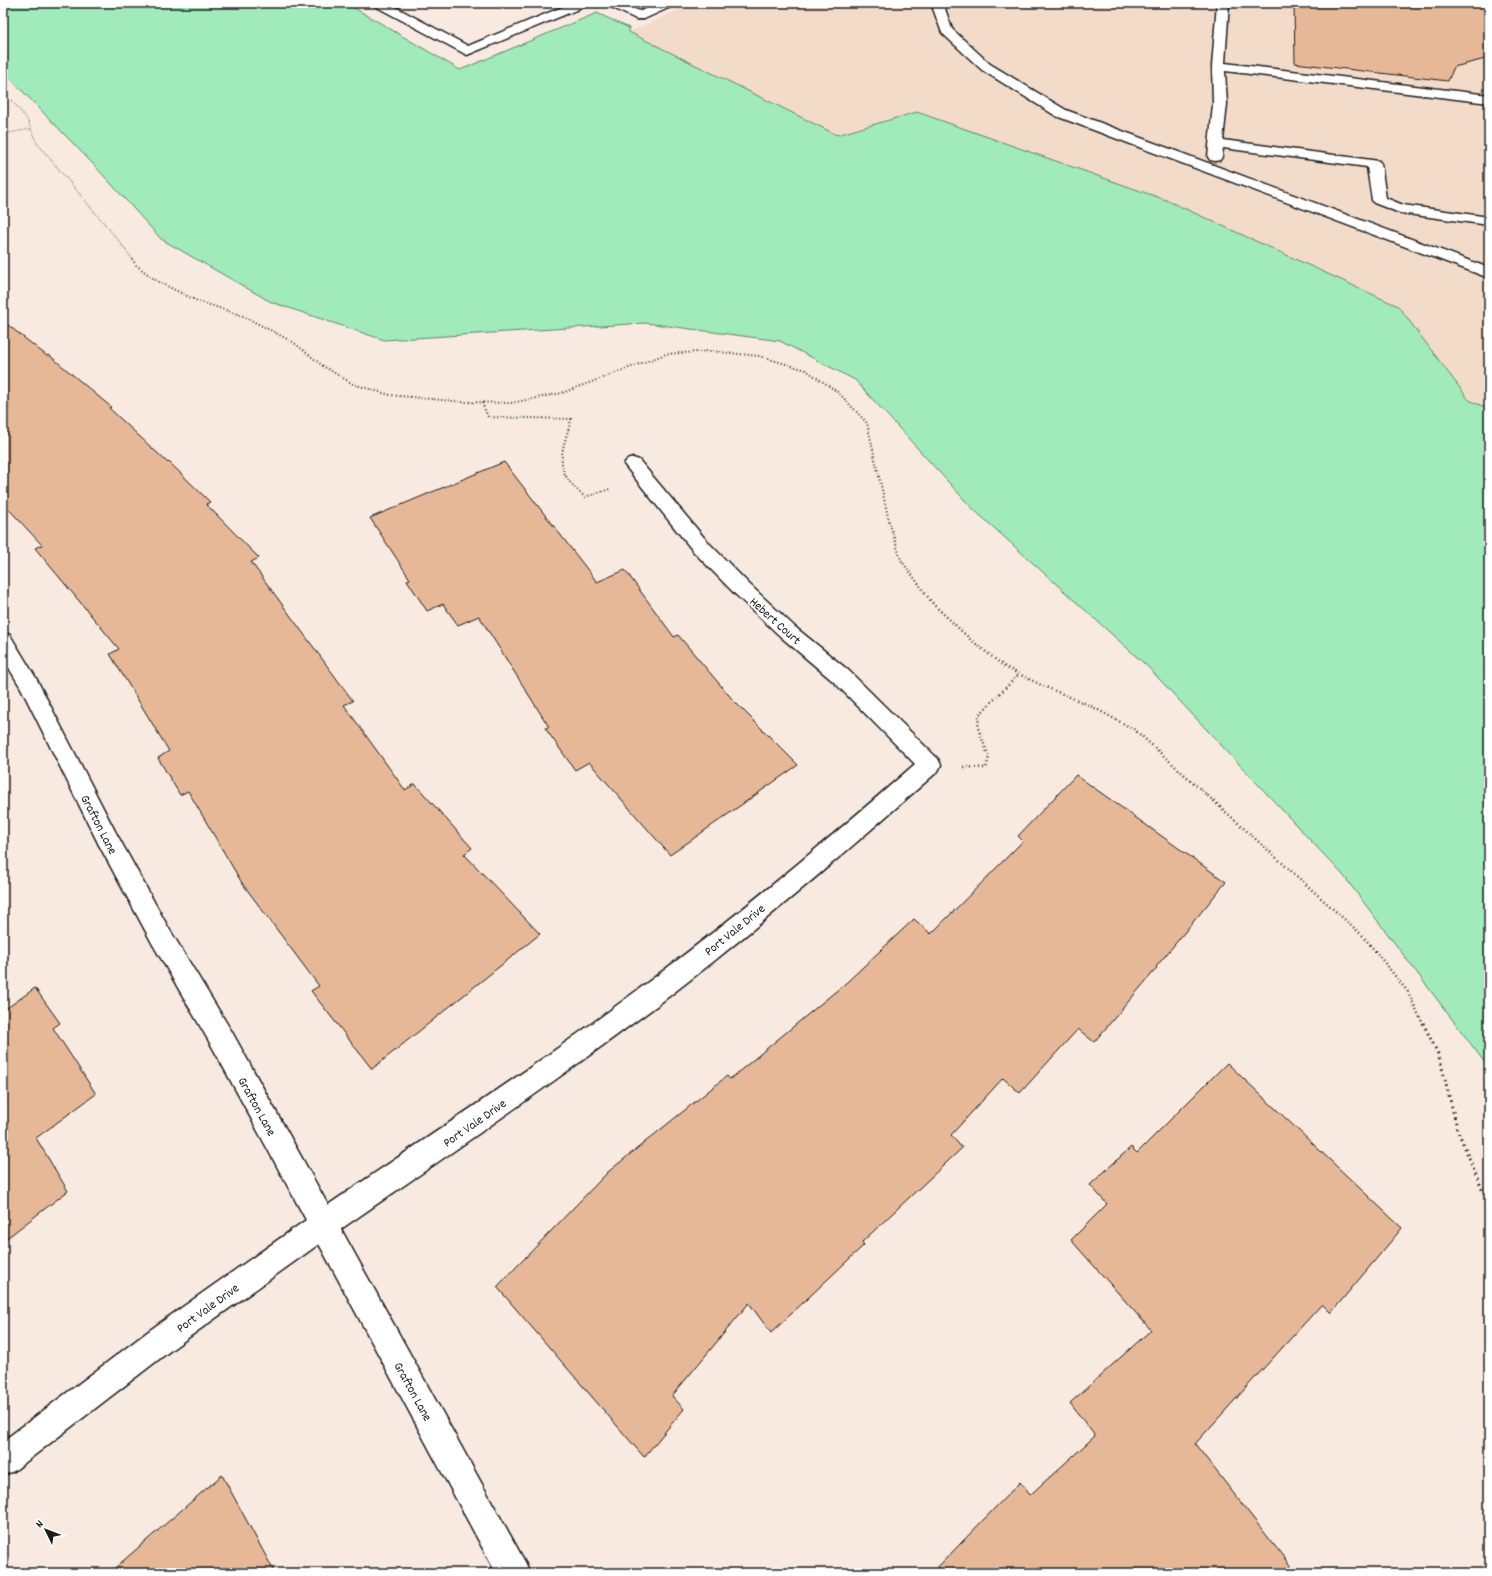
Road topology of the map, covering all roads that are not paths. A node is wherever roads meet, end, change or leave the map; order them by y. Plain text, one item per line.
1 (379, 3) edge
2 (582, 3) edge
3 (613, 3) edge
4 (669, 3) edge
5 (937, 3) edge
6 (1223, 3) edge
7 (1218, 66) junction
8 (1476, 82) dead end
9 (1473, 97) junction
10 (1489, 99) edge
11 (1216, 143) junction
12 (1214, 170) junction
13 (1489, 222) edge
14 (1489, 273) edge
15 (638, 471) road end
16 (3, 640) edge
17 (930, 765) joint
18 (323, 1225) junction
19 (3, 1460) edge
20 (514, 1573) edge

1 - 2 street
3 - 4 street
5 - 12 street
6 - 7 street
7 - 9 street
7 - 11 street
8 - 9 street
9 - 10 street
11 - 12 street
11 - 13 street
12 - 14 street
15 - 17 street, Hebert Court
16 - 18 street, Grafton Lane
17 - 18 street, Port Vale Drive
18 - 19 street, Port Vale Drive
18 - 20 street, Grafton Lane

